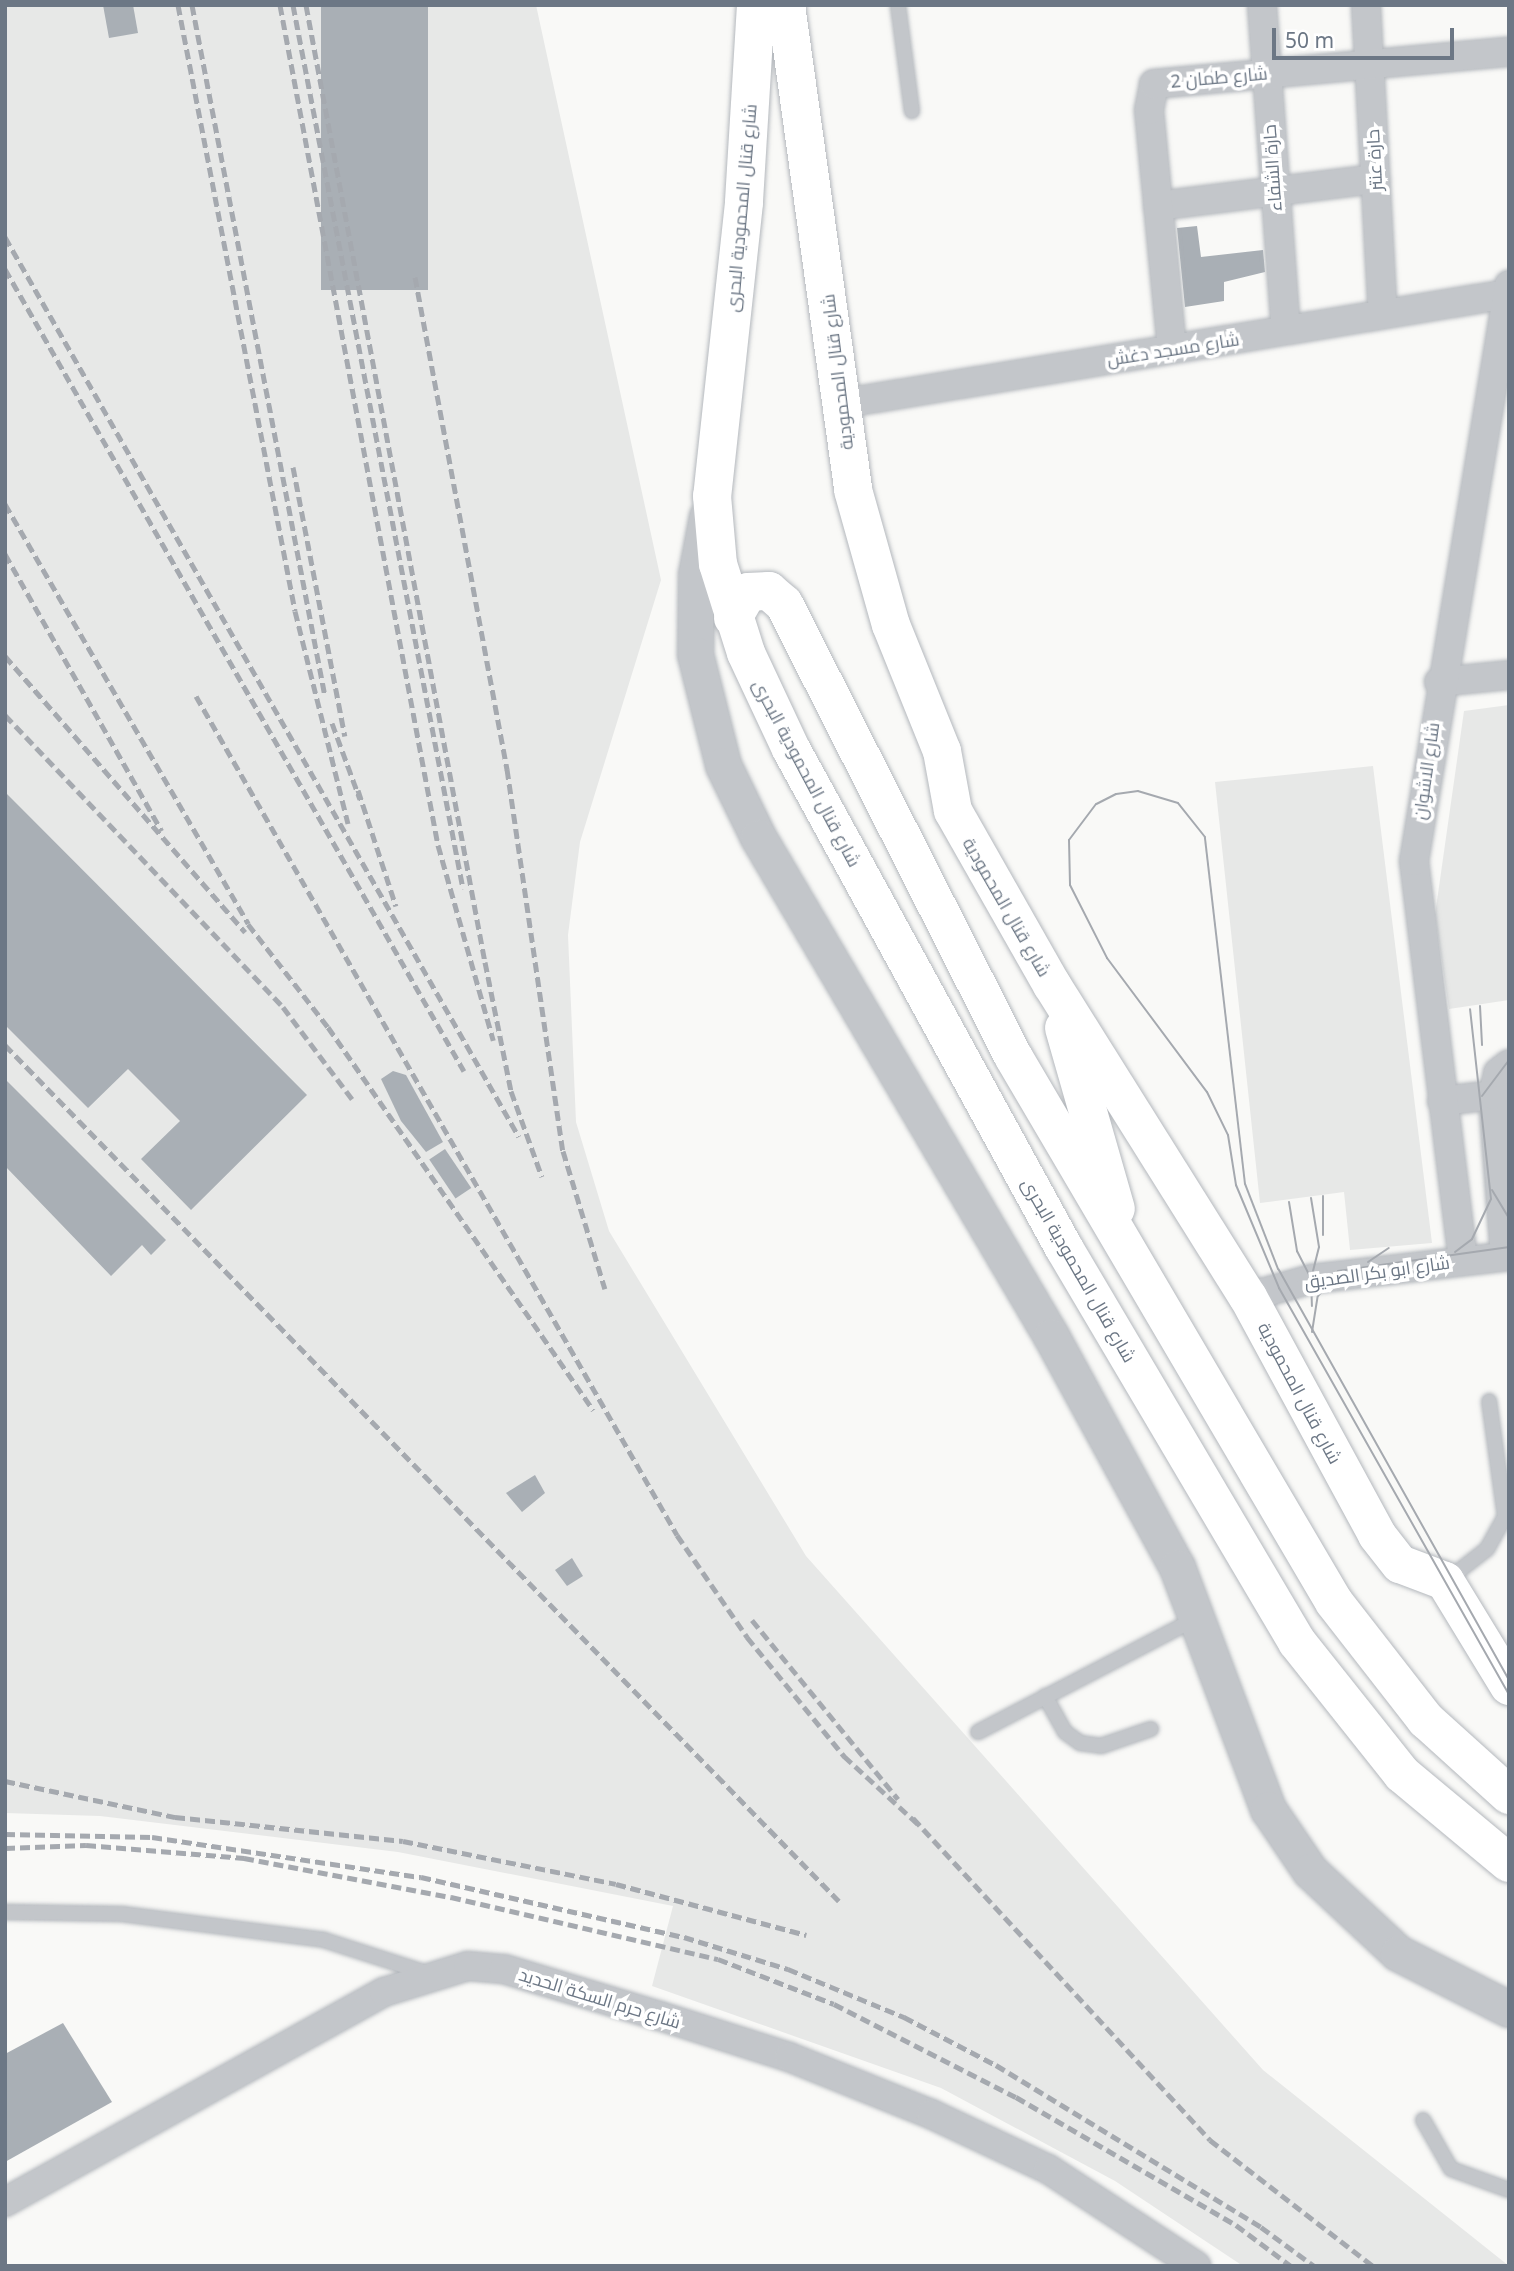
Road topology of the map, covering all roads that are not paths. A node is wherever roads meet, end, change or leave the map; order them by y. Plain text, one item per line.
1 (756, 5) edge
2 (786, 5) edge
3 (898, 5) edge
4 (1262, 5) edge
5 (1366, 5) edge
6 (1509, 52) edge
7 (1369, 63) junction
8 (1265, 72) junction
9 (912, 111) dead end
10 (1375, 179) junction
11 (1272, 192) junction
12 (1158, 206) junction
13 (1508, 290) edge
14 (1383, 314) junction
15 (1286, 330) junction
16 (1505, 330) edge
17 (1172, 349) junction
18 (839, 404) junction
19 (712, 496) junction
20 (733, 618) junction
21 (1509, 675) edge
22 (1439, 682) junction
23 (1052, 985) junction
24 (1509, 1064) edge
25 (1493, 1095) junction
26 (1442, 1101) junction
27 (1507, 1256) edge
28 (1463, 1260) junction
29 (1133, 1269) junction
30 (1248, 1297) junction
31 (1489, 1401) dead end
32 (1445, 1581) junction
33 (1199, 1617) junction
34 (1509, 1686) edge
35 (1045, 1696) junction
36 (1151, 1729) dead end
37 (978, 1732) dead end
38 (1509, 1795) edge
39 (1509, 1863) edge
40 (5, 1912) edge
41 (430, 1974) junction
42 (1509, 2009) edge
43 (1423, 2120) dead end
44 (1509, 2190) edge
45 (5, 2202) edge
46 (1196, 2266) edge

1 - 19 main road, شارع قنال المحمودية البحرى
2 - 18 main road, شارع قنال المحمودية
3 - 9 lane
4 - 8 street, حارة الشفاء
5 - 7 street, حارة عنتر
6 - 7 street, شارع طمان 2
7 - 8 street, شارع طمان 2
7 - 10 street, حارة عنتر
8 - 11 street, حارة الشفاء
8 - 12 street, شارع طمان 2
10 - 11 street
10 - 14 street, حارة عنتر
11 - 12 street
11 - 15 street, حارة الشفاء
12 - 17 street, شارع طمان 2
13 - 14 street, شارع مسجد دغش
13 - 16 street, شارع الاشوان
14 - 15 street, شارع مسجد دغش
15 - 17 street, شارع مسجد دغش
16 - 22 street, شارع الاشوان
17 - 18 street, شارع مسجد دغش
18 - 23 main road, شارع قنال المحمودية
19 - 20 main road, شارع قنال المحمودية البحرى
19 - 33 street
20 - 29 main road
20 - 39 main road, شارع قنال المحمودية البحرى
21 - 22 street
22 - 26 street, شارع الاشوان
23 - 29 main road
23 - 30 main road, شارع قنال المحمودية
24 - 25 street
25 - 26 street
25 - 27 street
26 - 28 street, شارع الاشوان
27 - 28 street, شارع ابو بكر الصديق
28 - 30 street, شارع ابو بكر الصديق
29 - 38 main road
30 - 32 main road, شارع قنال المحمودية
31 - 32 lane
32 - 34 main road
33 - 35 lane
33 - 42 street
35 - 36 lane
35 - 37 lane
40 - 41 lane
41 - 45 street, شارع حرم السكة الحديد
41 - 46 street, شارع حرم السكة الحديد
43 - 44 lane

